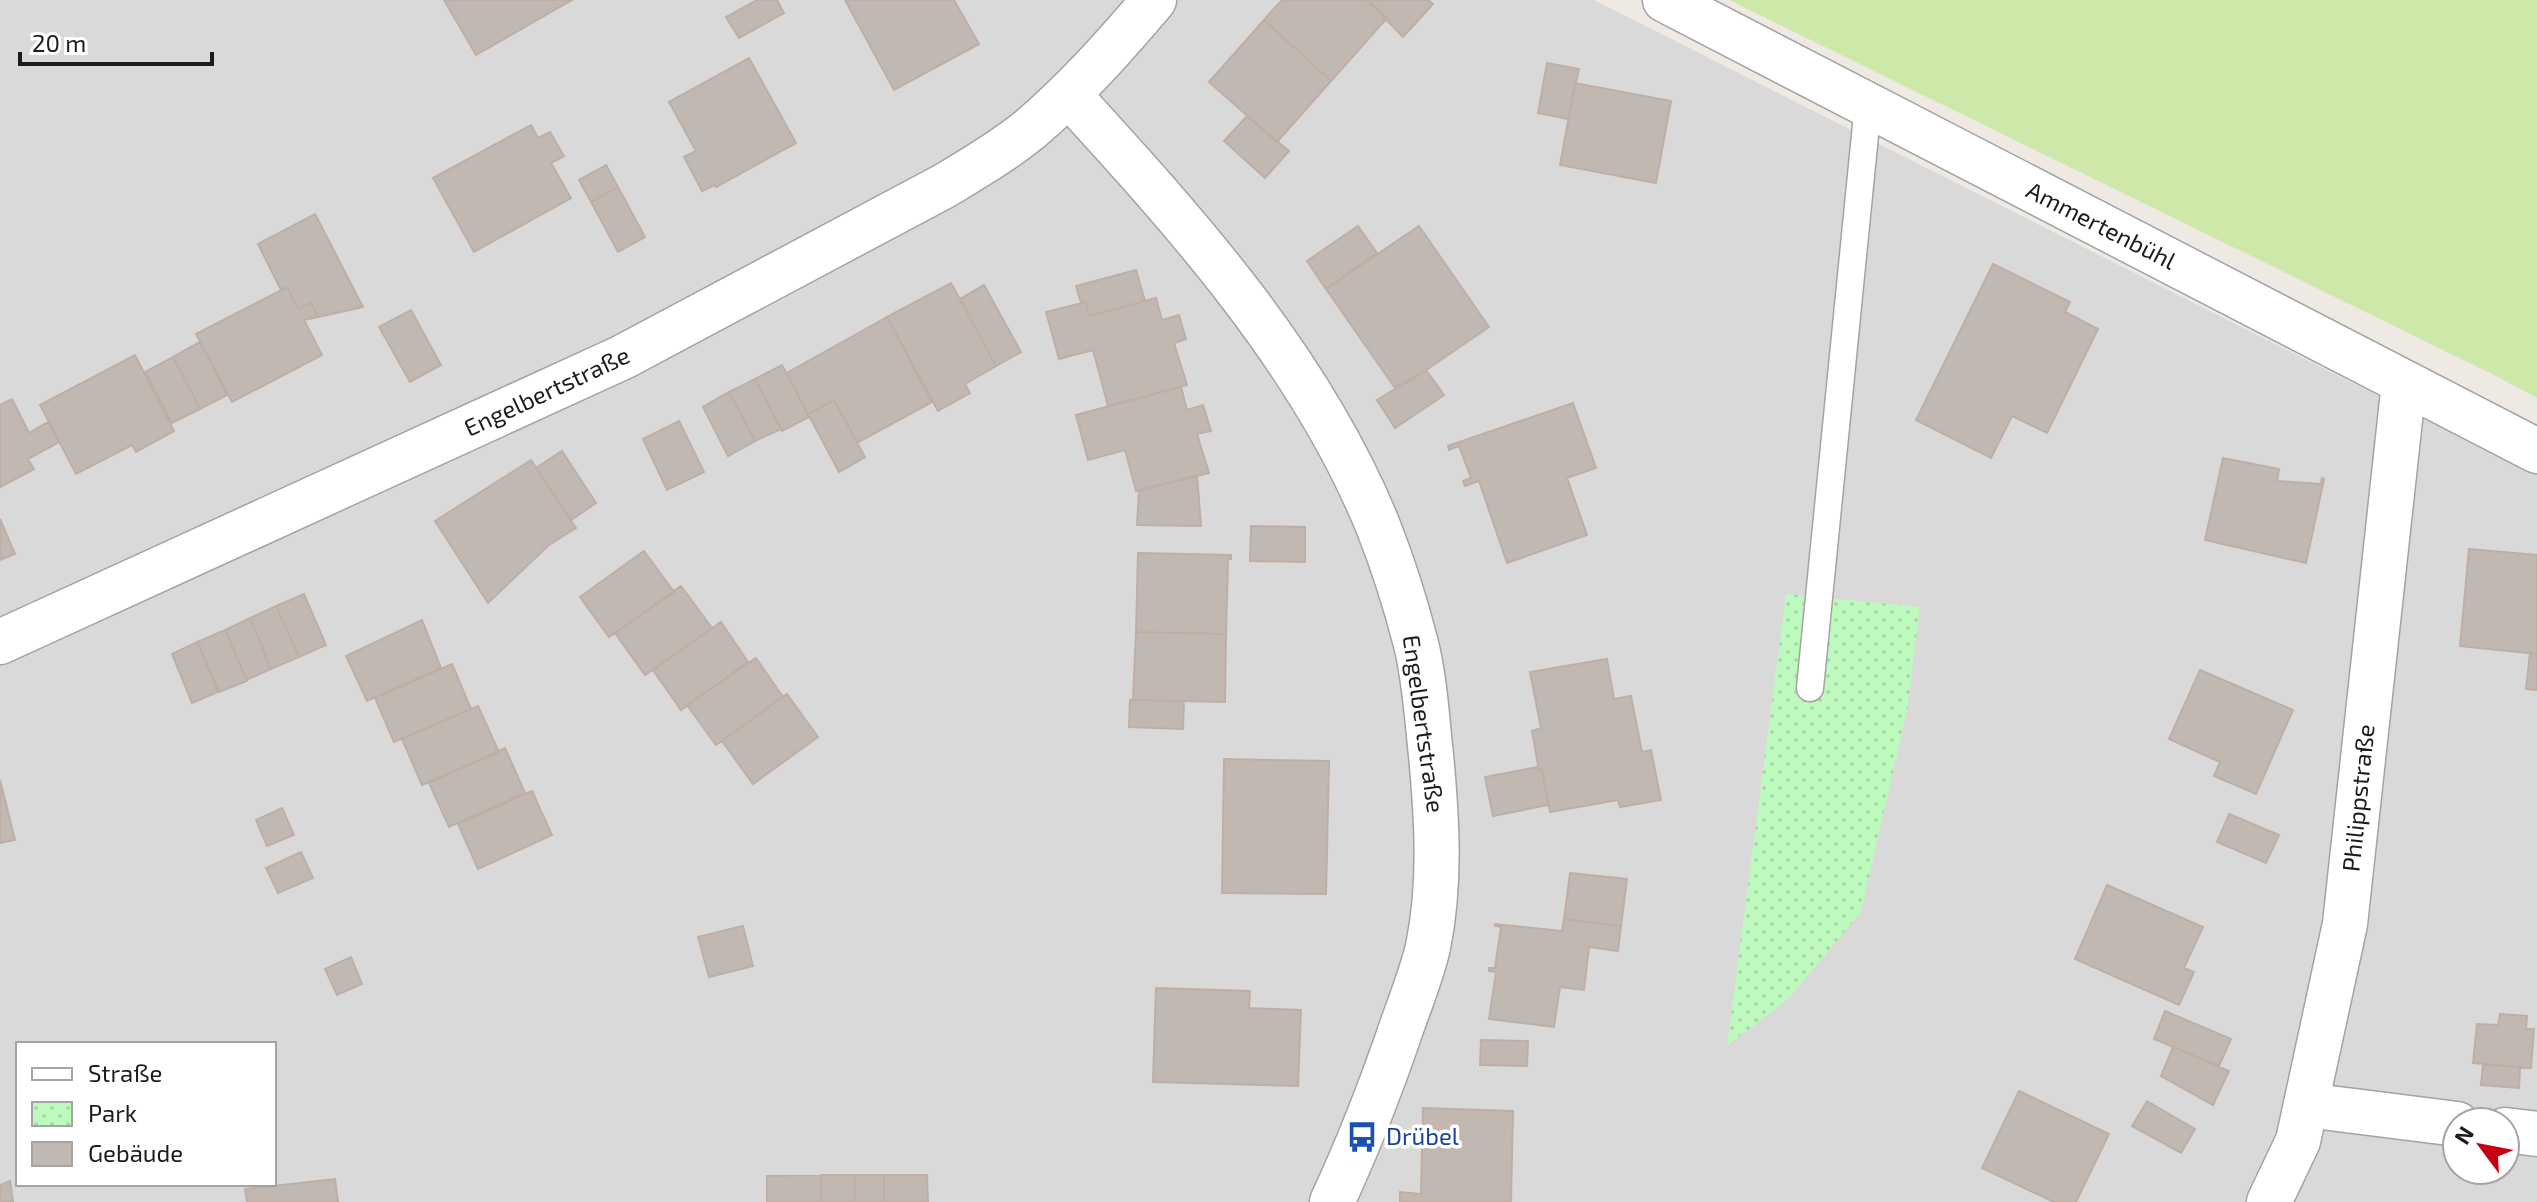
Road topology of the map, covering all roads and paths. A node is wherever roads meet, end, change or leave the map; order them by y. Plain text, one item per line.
1 (1154, 0) edge
2 (1665, 0) edge
3 (1068, 94) junction
4 (1868, 105) junction
5 (2404, 383) junction
6 (2537, 451) edge
7 (0, 642) edge
8 (1810, 688) dead end
9 (2306, 1105) junction
10 (2441, 1122) edge
11 (1332, 1202) edge
12 (2269, 1202) edge

1 - 3 street, Engelbertstraße
2 - 4 street, Ammertenbühl
3 - 7 street, Engelbertstraße
3 - 11 street, Engelbertstraße
4 - 5 street, Ammertenbühl
4 - 8 lane
5 - 6 street, Ammertenbühl
5 - 9 street, Philippstraße
9 - 10 street
9 - 12 street, Philippstraße

